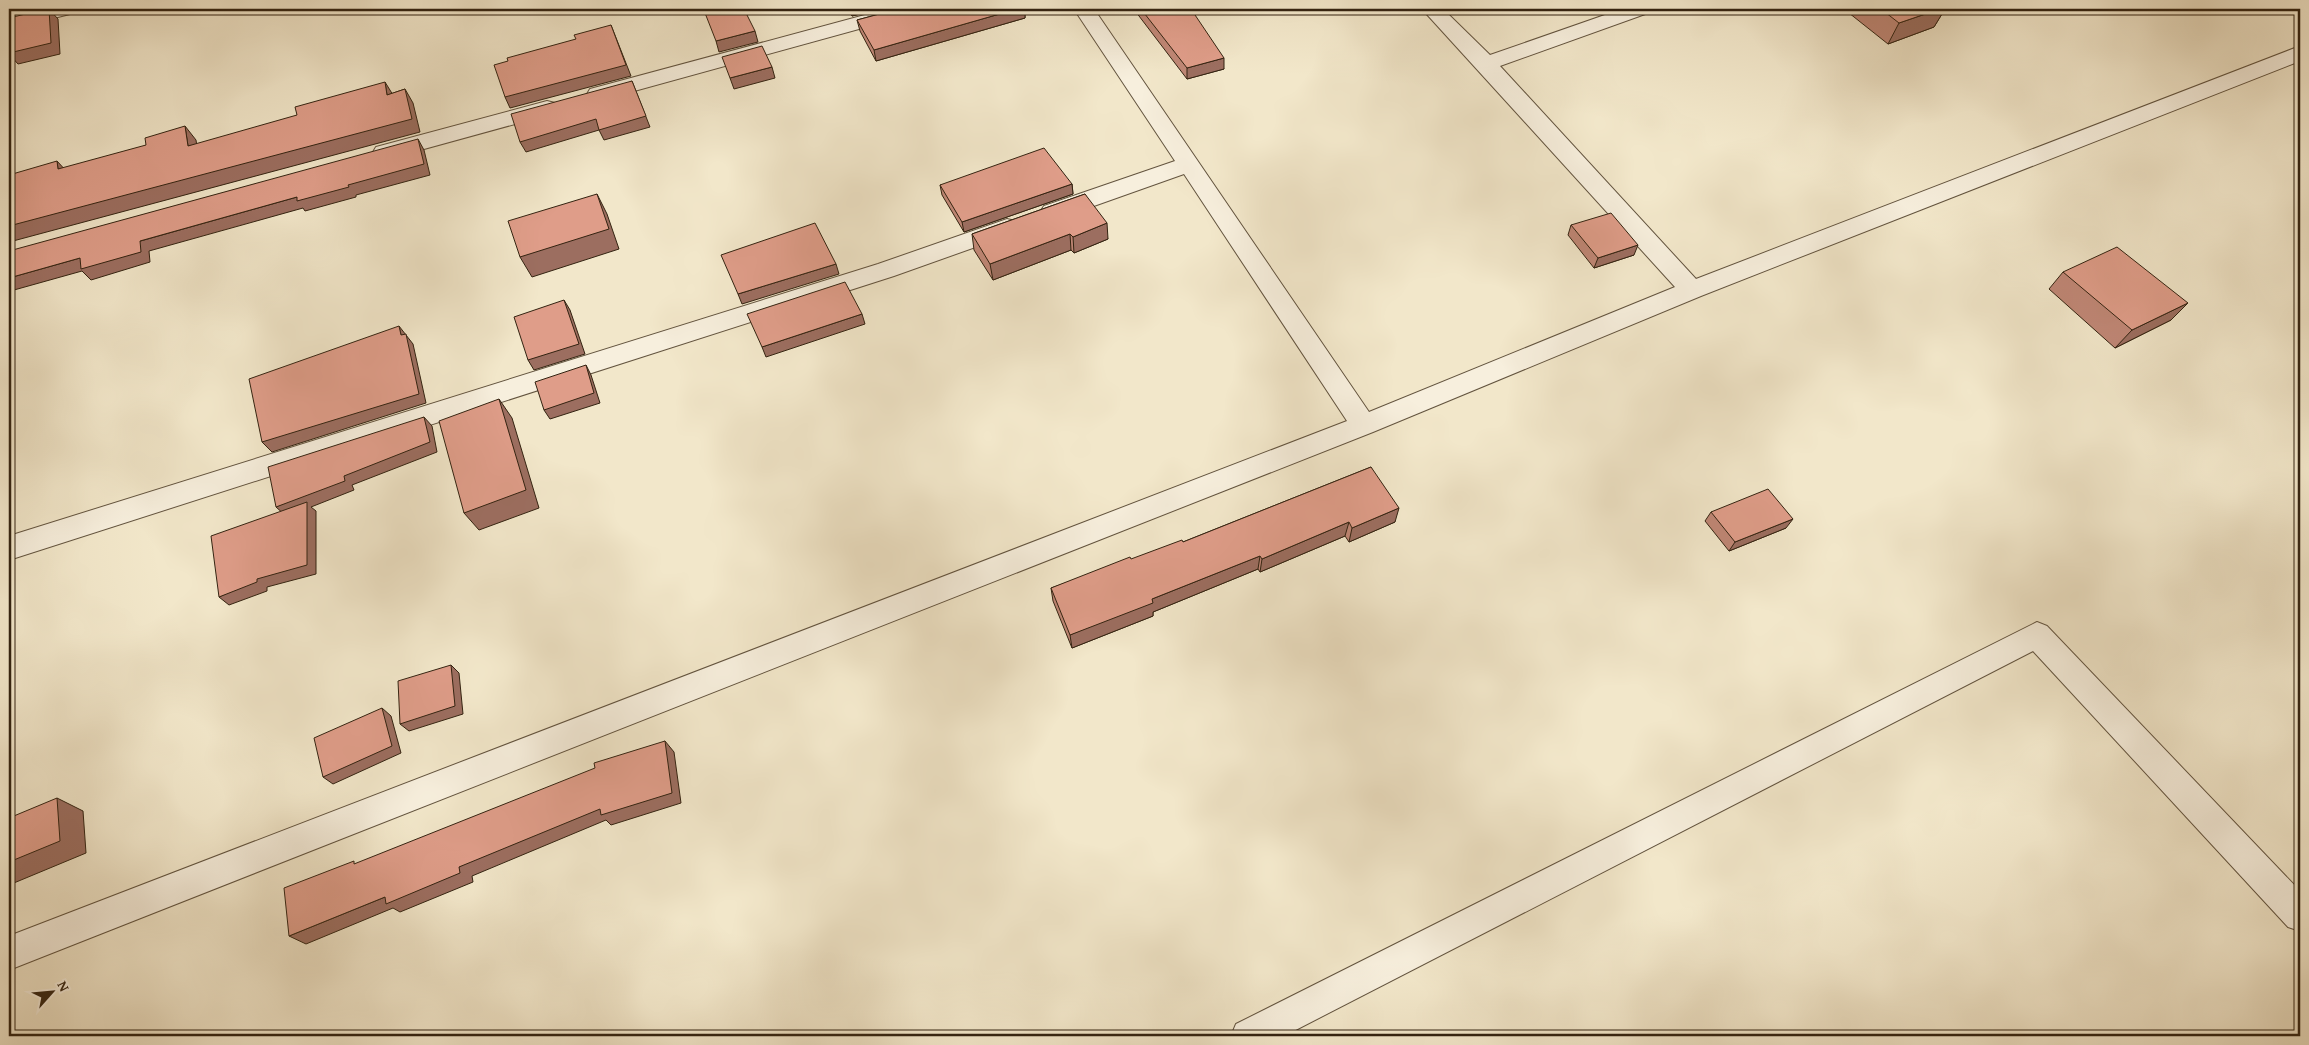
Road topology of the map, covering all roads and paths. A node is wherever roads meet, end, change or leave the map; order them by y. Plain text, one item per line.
1 (67, 9) edge
2 (910, 9) edge
3 (1084, 9) edge
4 (1432, 9) edge
5 (1642, 9) edge
6 (9, 23) edge
7 (2300, 53) edge
8 (1486, 64) junction
9 (368, 156) edge
10 (1187, 165) junction
11 (1692, 290) junction
12 (1364, 425) junction
13 (9, 548) edge
14 (2300, 915) edge
15 (9, 952) edge
16 (1248, 1036) edge

1 - 6 street
2 - 9 street
3 - 10 street
4 - 8 street
5 - 8 street
7 - 11 street
8 - 11 street
10 - 12 street
10 - 13 street
11 - 12 street
12 - 15 street
14 - 16 street

